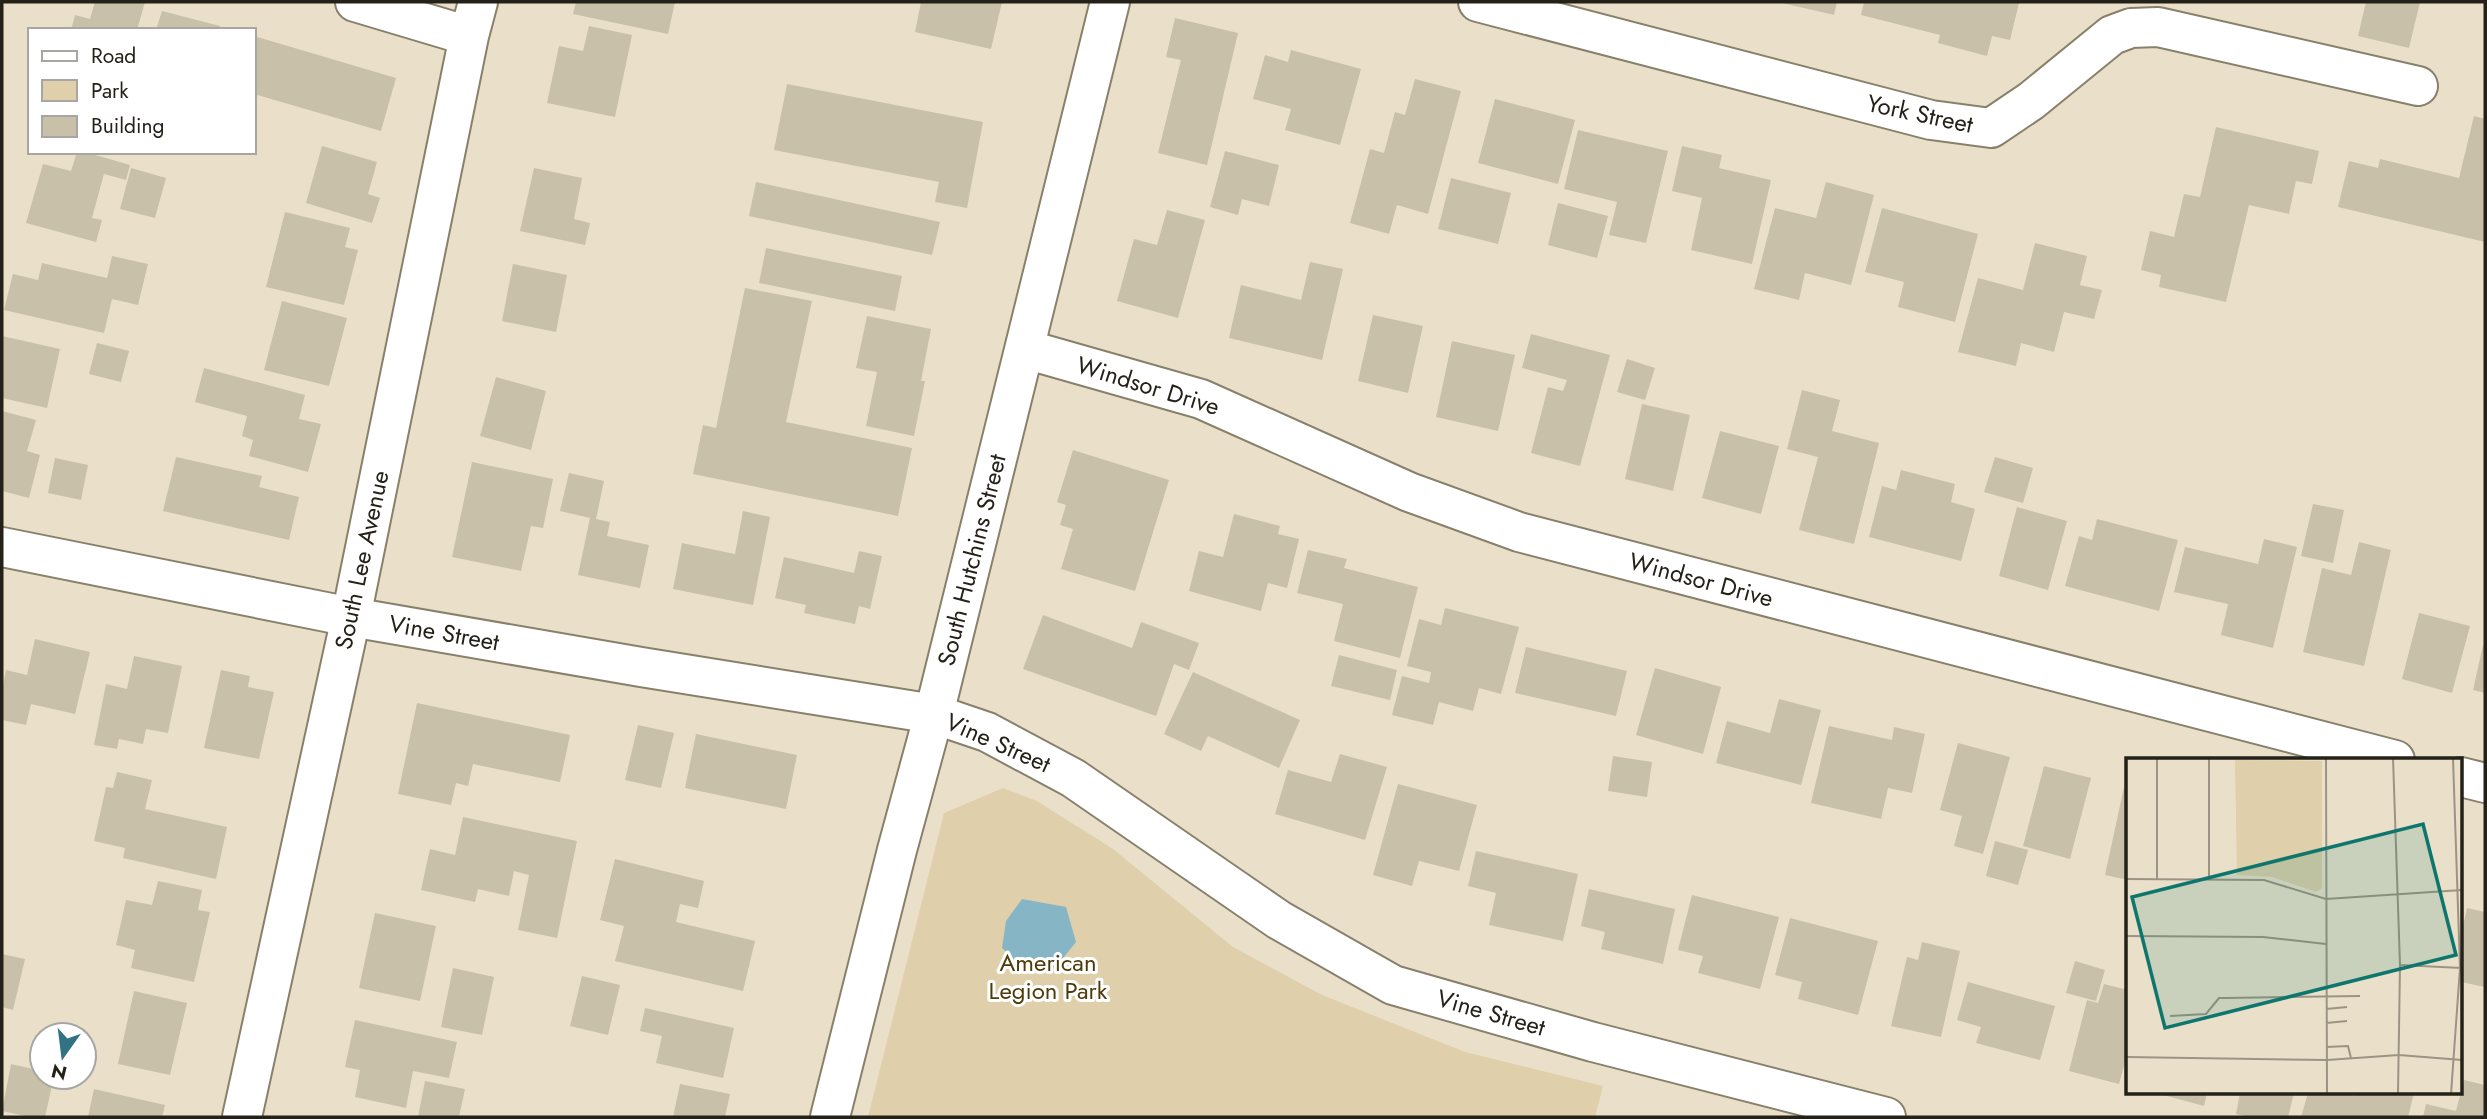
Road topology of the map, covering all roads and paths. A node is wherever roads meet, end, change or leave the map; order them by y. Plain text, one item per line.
1 (355, 2) edge
2 (1110, 2) edge
3 (1478, 2) edge
4 (473, 19) edge
5 (2418, 86) dead end
6 (1025, 349) junction
7 (2, 547) edge
8 (351, 617) junction
9 (934, 714) junction
10 (2387, 758) edge
11 (2462, 777) edge
12 (2485, 783) edge
13 (1835, 1111) edge
14 (242, 1117) edge
15 (830, 1117) edge
16 (1886, 1117) edge

1 - 4 street
2 - 6 street, South Hutchins Street
3 - 5 street, York Street
4 - 8 street, South Lee Avenue
6 - 9 street, South Hutchins Street
6 - 10 street, Windsor Drive
7 - 8 street, Vine Street
8 - 9 street, Vine Street
8 - 14 street, South Lee Avenue
9 - 13 street, Vine Street
9 - 15 street, South Hutchins Street
11 - 12 street
13 - 16 street, Vine Street

